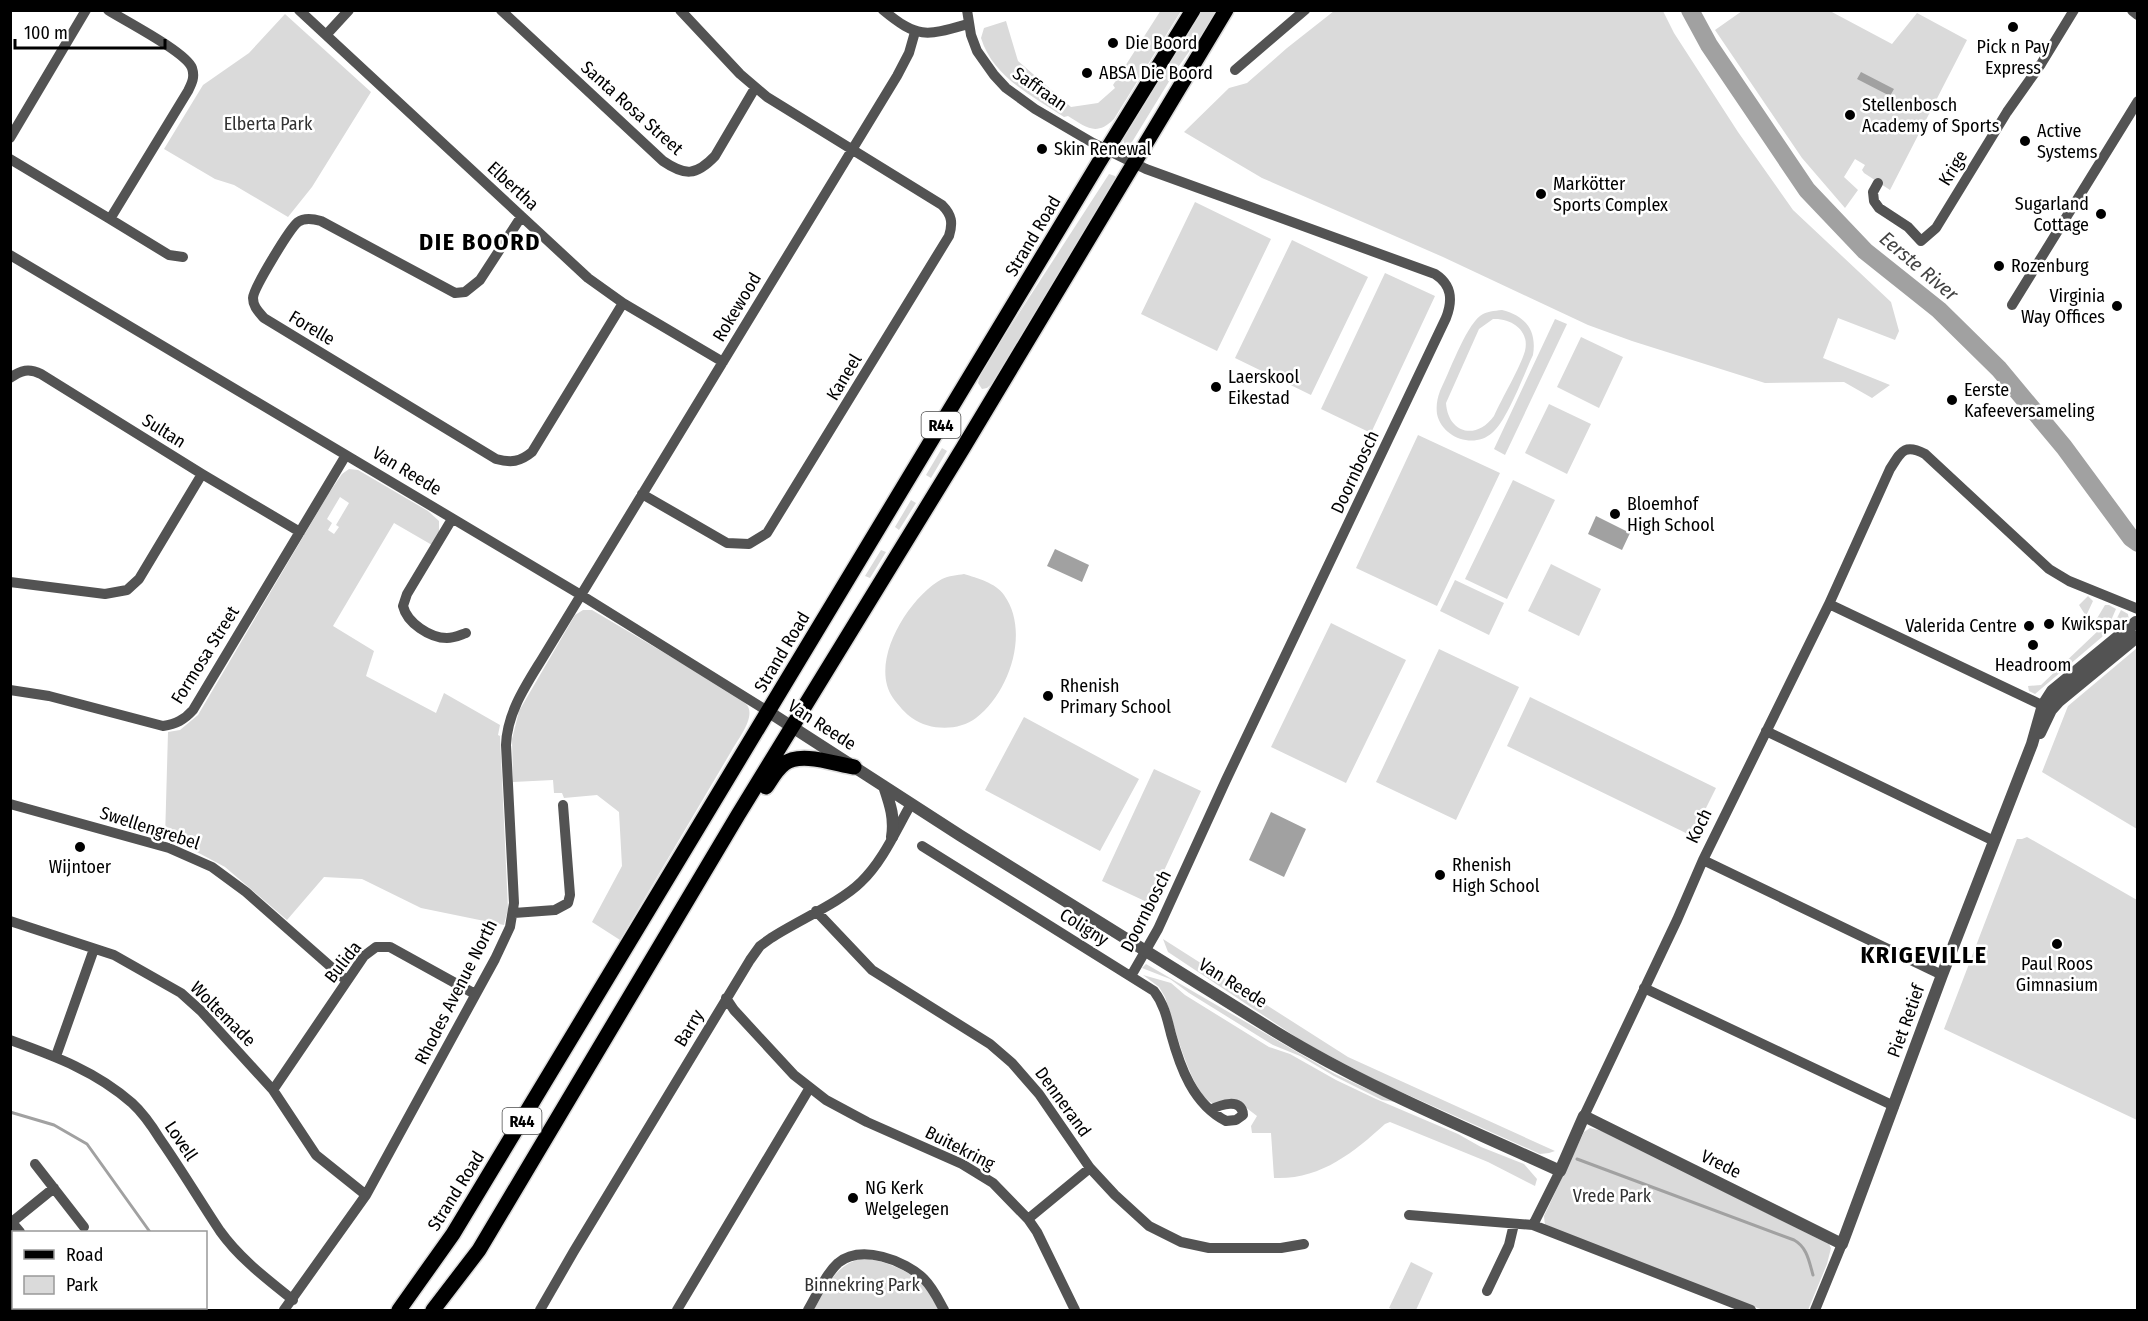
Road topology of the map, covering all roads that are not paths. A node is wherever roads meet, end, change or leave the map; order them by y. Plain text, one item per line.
1 (86, 10) edge
2 (108, 10) edge
3 (299, 10) edge
4 (349, 10) edge
5 (501, 10) edge
6 (680, 10) edge
7 (883, 10) edge
8 (967, 10) edge
9 (1193, 10) edge
10 (1226, 10) edge
11 (1305, 10) edge
12 (2074, 10) edge
13 (2133, 10) edge
14 (2138, 14) edge
15 (968, 24) junction
16 (915, 32) junction
17 (326, 35) junction
18 (1235, 70) dead end
19 (755, 88) junction
20 (2138, 100) edge
21 (10, 138) edge
22 (852, 151) junction
23 (1107, 151) junction
24 (10, 159) edge
25 (1133, 163) junction
26 (1878, 183) dead end
27 (521, 217) junction
28 (110, 219) junction
29 (10, 255) edge
30 (183, 257) dead end
31 (623, 303) junction
32 (2012, 305) dead end
33 (723, 363) junction
34 (10, 378) edge
35 (346, 455) junction
36 (202, 474) junction
37 (642, 494) junction
38 (452, 519) junction
39 (300, 532) junction
40 (10, 582) edge
41 (581, 595) junction
42 (1829, 604) junction
43 (2137, 617) edge
44 (466, 633) dead end
45 (2138, 636) edge
46 (10, 690) edge
47 (2047, 707) junction
48 (769, 712) junction
49 (793, 727) junction
50 (1766, 731) junction
51 (854, 767) junction
52 (884, 786) junction
53 (10, 804) edge
54 (911, 804) junction
55 (563, 805) dead end
56 (738, 815) junction
57 (892, 837) junction
58 (1994, 841) junction
59 (922, 846) dead end
60 (1703, 860) junction
61 (816, 911) junction
62 (514, 913) junction
63 (10, 921) edge
64 (94, 949) junction
65 (1146, 951) junction
66 (1942, 975) junction
67 (1131, 976) junction
68 (347, 981) junction
69 (1644, 988) junction
70 (475, 994) junction
71 (726, 998) junction
72 (10, 1040) edge
73 (56, 1056) junction
74 (809, 1089) junction
75 (273, 1090) junction
76 (1894, 1106) junction
77 (1210, 1110) junction
78 (1584, 1116) junction
79 (35, 1164) dead end
80 (1090, 1168) junction
81 (1560, 1171) junction
82 (54, 1188) junction
83 (366, 1195) junction
84 (1409, 1215) dead end
85 (1028, 1219) junction
86 (11, 1221) edge
87 (1514, 1224) junction
88 (1533, 1225) junction
89 (84, 1227) dead end
90 (1304, 1244) dead end
91 (1842, 1244) junction
92 (1487, 1291) dead end
93 (293, 1300) junction
94 (284, 1311) edge
95 (399, 1311) edge
96 (434, 1311) edge
97 (540, 1311) edge
98 (677, 1311) edge
99 (808, 1311) edge
100 (944, 1311) edge
101 (1075, 1311) edge
102 (1751, 1311) edge
103 (1815, 1311) edge

1 - 21 street
2 - 28 street
3 - 17 street, Elbertha
4 - 17 street
5 - 19 street, Santa Rosa Street
6 - 19 street
7 - 16 street
8 - 15 street
9 - 23 main road, Strand Road / R44
10 - 25 main road, R44
11 - 18 street
12 - 26 street, Krige
13 - 14 street
15 - 16 street
15 - 23 street, Saffraan
16 - 22 street, Rokewood
17 - 27 street, Elbertha
19 - 22 street
20 - 32 street
22 - 33 street, Rokewood
22 - 37 street, Kaneel
23 - 25 street, Saffraan
23 - 48 main road, Strand Road / R44
24 - 28 street
25 - 49 main road, R44
25 - 65 street, Doornbosch
27 - 31 street, Elbertha
27 - 31 street, Forelle
28 - 30 street
29 - 35 street, Van Reede
31 - 33 street, Elbertha
33 - 37 street, Rokewood
34 - 36 street, Sultan
35 - 38 street, Van Reede
35 - 39 street, Formosa Street
36 - 39 street, Sultan
36 - 40 street
37 - 41 street, Rokewood
38 - 41 street, Van Reede
38 - 44 street
39 - 46 street, Formosa Street
41 - 48 street, Van Reede
41 - 62 street, Rhodes Avenue North
42 - 43 street, Koch
42 - 47 street
42 - 50 street, Koch
43 - 47 street, Piet Retief
45 - 47 street, Piet Retief
47 - 58 street, Piet Retief
48 - 49 street, Van Reede
48 - 95 main road, Strand Road / R44
49 - 51 street, Van Reede
49 - 56 main road, R44
50 - 58 street
50 - 60 street, Koch
51 - 52 street, Van Reede
51 - 56 main road
52 - 54 street, Van Reede
52 - 57 street
53 - 68 street, Swellengrebel
54 - 57 street, Barry
54 - 65 street, Van Reede
55 - 62 street
56 - 96 main road, R44
57 - 61 street, Barry
58 - 66 street, Piet Retief
59 - 67 street, Coligny
60 - 66 street
60 - 69 street, Koch
61 - 71 street, Barry
61 - 80 street, Dennerand
62 - 70 street, Rhodes Avenue North
63 - 64 street, Woltemade
64 - 73 street
64 - 75 street, Woltemade
65 - 67 street, Doornbosch
65 - 81 street, Van Reede
66 - 76 street, Piet Retief
67 - 77 street, Coligny
68 - 70 street, Bulida
68 - 75 street, Bulida
69 - 76 street
69 - 78 street, Koch
70 - 83 street, Rhodes Avenue North
71 - 74 street, Buitekring
71 - 97 street, Barry
72 - 73 street, Lovell
73 - 93 street, Lovell
74 - 85 street, Buitekring
74 - 98 street
75 - 83 street, Woltemade
76 - 91 street, Piet Retief
77 - 77 street, Coligny
78 - 81 street, Koch
78 - 91 street, Vrede
79 - 82 street
80 - 85 street
80 - 90 street, Dennerand
81 - 88 street, Koch
82 - 86 street
82 - 89 street
83 - 93 street, Rhodes Avenue North
84 - 87 street
85 - 101 street, Buitekring
87 - 88 street
87 - 92 street
88 - 102 street
91 - 103 street, Piet Retief
93 - 94 street, Rhodes Avenue North
99 - 100 street

